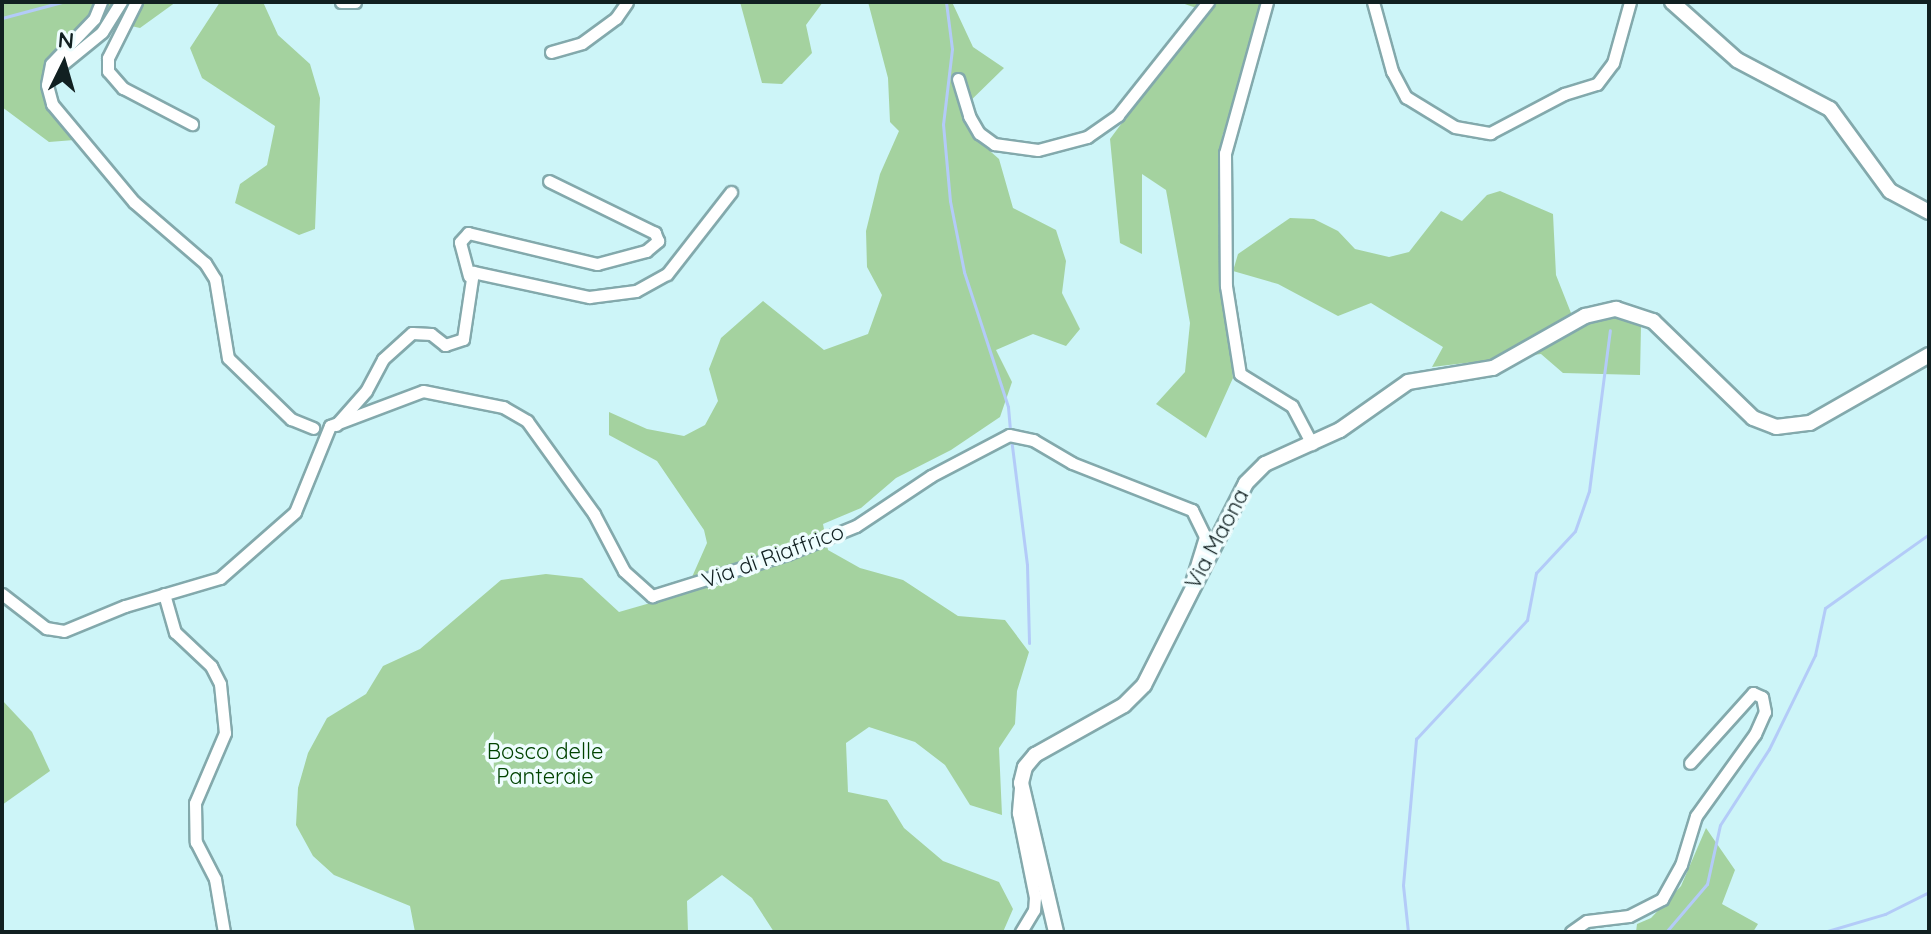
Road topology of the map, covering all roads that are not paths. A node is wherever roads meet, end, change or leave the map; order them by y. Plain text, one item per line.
1 (101, 2) edge
2 (121, 2) edge
3 (136, 2) edge
4 (341, 2) edge
5 (355, 2) edge
6 (627, 2) edge
7 (1208, 2) edge
8 (1267, 2) edge
9 (1373, 2) edge
10 (1630, 2) edge
11 (1672, 2) edge
12 (551, 52) dead end
13 (958, 79) dead end
14 (47, 85) junction
15 (192, 124) dead end
16 (549, 181) dead end
17 (731, 192) dead end
18 (1929, 212) edge
19 (469, 276) junction
20 (1929, 355) edge
21 (333, 426) junction
22 (313, 428) junction
23 (300, 431) dead end
24 (1312, 444) junction
25 (1192, 588) junction
26 (2, 594) edge
27 (164, 594) junction
28 (1690, 763) dead end
29 (1021, 783) junction
30 (224, 932) edge
31 (1021, 932) edge
32 (1056, 932) edge
33 (1571, 932) edge

1 - 14 street
2 - 14 street
3 - 15 street
4 - 5 street
6 - 12 street
7 - 13 street
8 - 24 street
9 - 10 street
11 - 18 main road
14 - 22 street
16 - 19 street
17 - 19 street
19 - 21 street
20 - 24 main road, Via Maona
21 - 22 street
21 - 25 street, Via di Riaffrico
21 - 27 street
22 - 23 street
24 - 25 main road, Via Maona
25 - 29 main road, Via Maona
26 - 27 street
27 - 30 street
28 - 33 street
29 - 31 street
29 - 32 main road

